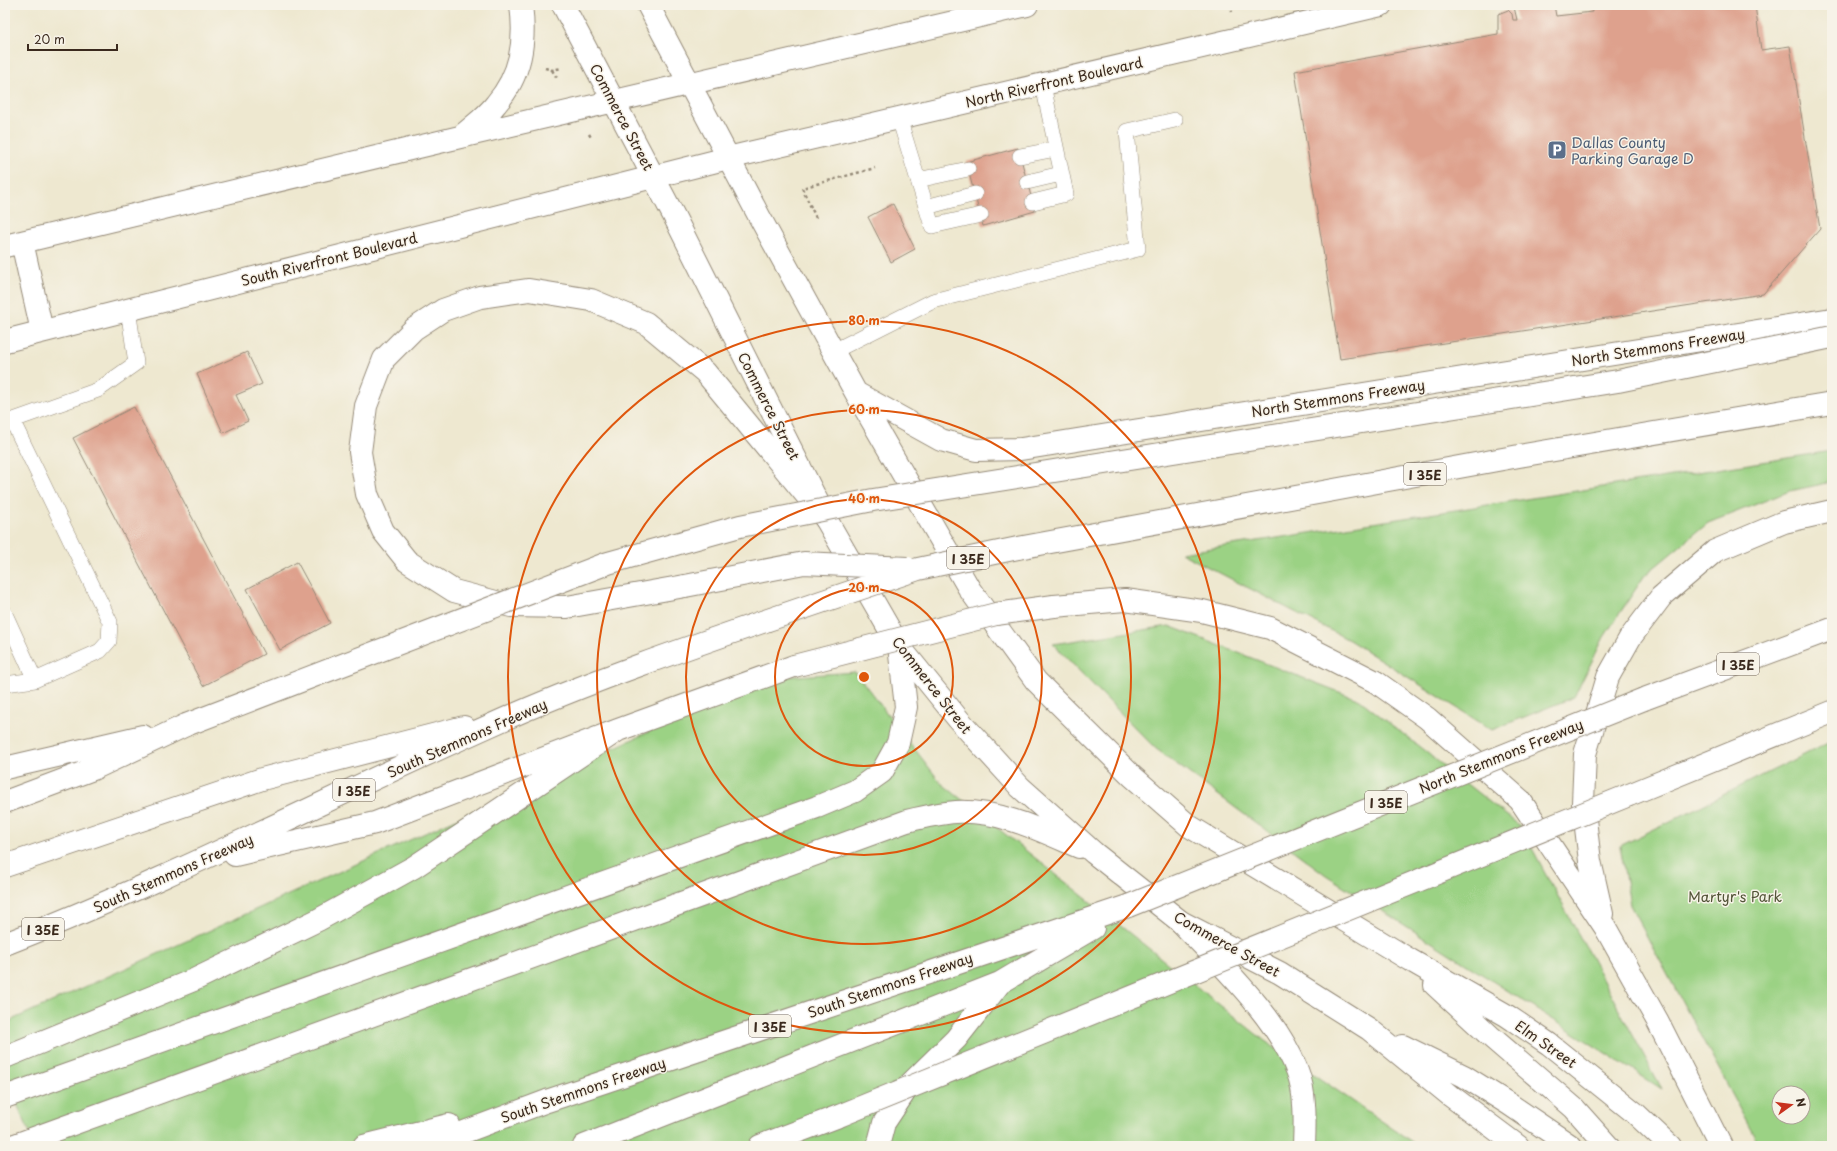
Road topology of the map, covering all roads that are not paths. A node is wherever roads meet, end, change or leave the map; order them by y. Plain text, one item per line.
1 (521, 5) edge
2 (563, 5) edge
3 (648, 5) edge
4 (1027, 5) edge
5 (1380, 5) edge
6 (689, 83) junction
7 (1043, 85) junction
8 (614, 101) junction
9 (899, 118) junction
10 (1175, 120) dead end
11 (460, 137) junction
12 (1056, 149) junction
13 (1020, 156) dead end
14 (728, 158) junction
15 (968, 169) dead end
16 (1061, 174) junction
17 (654, 177) junction
18 (918, 180) junction
19 (1027, 182) dead end
20 (975, 194) dead end
21 (1033, 202) dead end
22 (926, 207) junction
23 (981, 215) dead end
24 (14, 244) edge
25 (128, 309) junction
26 (1832, 319) edge
27 (42, 331) junction
28 (1832, 337) edge
29 (5, 341) edge
30 (834, 351) junction
31 (856, 393) junction
32 (1832, 402) edge
33 (8, 421) edge
34 (1832, 511) edge
35 (826, 520) junction
36 (918, 568) junction
37 (5, 614) edge
38 (1832, 630) edge
39 (899, 646) junction
40 (35, 680) junction
41 (5, 684) edge
42 (1832, 712) edge
43 (516, 714) junction
44 (186, 725) junction
45 (618, 730) junction
46 (5, 768) edge
47 (5, 802) edge
48 (1094, 853) junction
49 (193, 865) junction
50 (5, 866) edge
51 (1128, 906) junction
52 (1181, 922) junction
53 (1605, 927) junction
54 (5, 944) edge
55 (1410, 960) junction
56 (1000, 982) junction
57 (1370, 1029) junction
58 (5, 1057) edge
59 (5, 1096) edge
60 (547, 1101) junction
61 (12, 1146) edge
62 (364, 1146) edge
63 (426, 1146) edge
64 (584, 1146) edge
65 (760, 1146) edge
66 (878, 1146) edge
67 (1304, 1146) edge
68 (1518, 1146) edge
69 (1571, 1146) edge
70 (1608, 1146) edge
71 (1670, 1146) edge
72 (1721, 1146) edge

1 - 11 main road
2 - 8 main road, Commerce Street
3 - 6 main road
4 - 6 main road
5 - 7 main road, North Riverfront Boulevard
6 - 8 main road
6 - 14 main road
7 - 9 main road, North Riverfront Boulevard
7 - 12 lane
8 - 11 main road
8 - 17 main road, Commerce Street
9 - 14 main road, North Riverfront Boulevard
9 - 18 lane
10 - 30 lane
11 - 24 main road
12 - 13 lane
12 - 16 lane
14 - 17 main road, South Riverfront Boulevard
14 - 30 main road
15 - 18 lane
16 - 19 lane
16 - 21 lane
17 - 25 main road, South Riverfront Boulevard
17 - 35 main road, Commerce Street
18 - 22 lane
20 - 22 lane
22 - 23 lane
24 - 27 main road
25 - 27 main road, South Riverfront Boulevard
25 - 33 lane
26 - 31 main road, North Stemmons Freeway
27 - 29 main road, South Riverfront Boulevard
28 - 44 main road, bridge
30 - 31 main road
31 - 55 main road
32 - 36 main road, I 35E, bridge
33 - 40 lane
34 - 53 main road
35 - 36 main road, bridge
35 - 39 main road, Commerce Street
36 - 43 main road, South Stemmons Freeway / I 35E, bridge
37 - 40 lane
38 - 51 main road, North Stemmons Freeway / I 35E, bridge
39 - 48 main road, Commerce Street
39 - 59 main road
40 - 41 lane
42 - 65 main road, bridge
43 - 49 main road, South Stemmons Freeway / I 35E
43 - 50 main road
44 - 46 main road
44 - 47 main road
45 - 49 main road
45 - 53 main road, bridge
45 - 58 main road
48 - 52 main road, Commerce Street
48 - 61 main road
49 - 54 main road, South Stemmons Freeway / I 35E
51 - 56 main road
51 - 60 main road, South Stemmons Freeway / I 35E
52 - 57 main road, Commerce Street
52 - 67 main road
53 - 72 main road
55 - 70 main road
55 - 71 main road, Elm Street
56 - 64 main road
56 - 66 main road
57 - 68 main road, Commerce Street
57 - 69 main road
60 - 62 main road
60 - 63 main road, South Stemmons Freeway / I 35E

